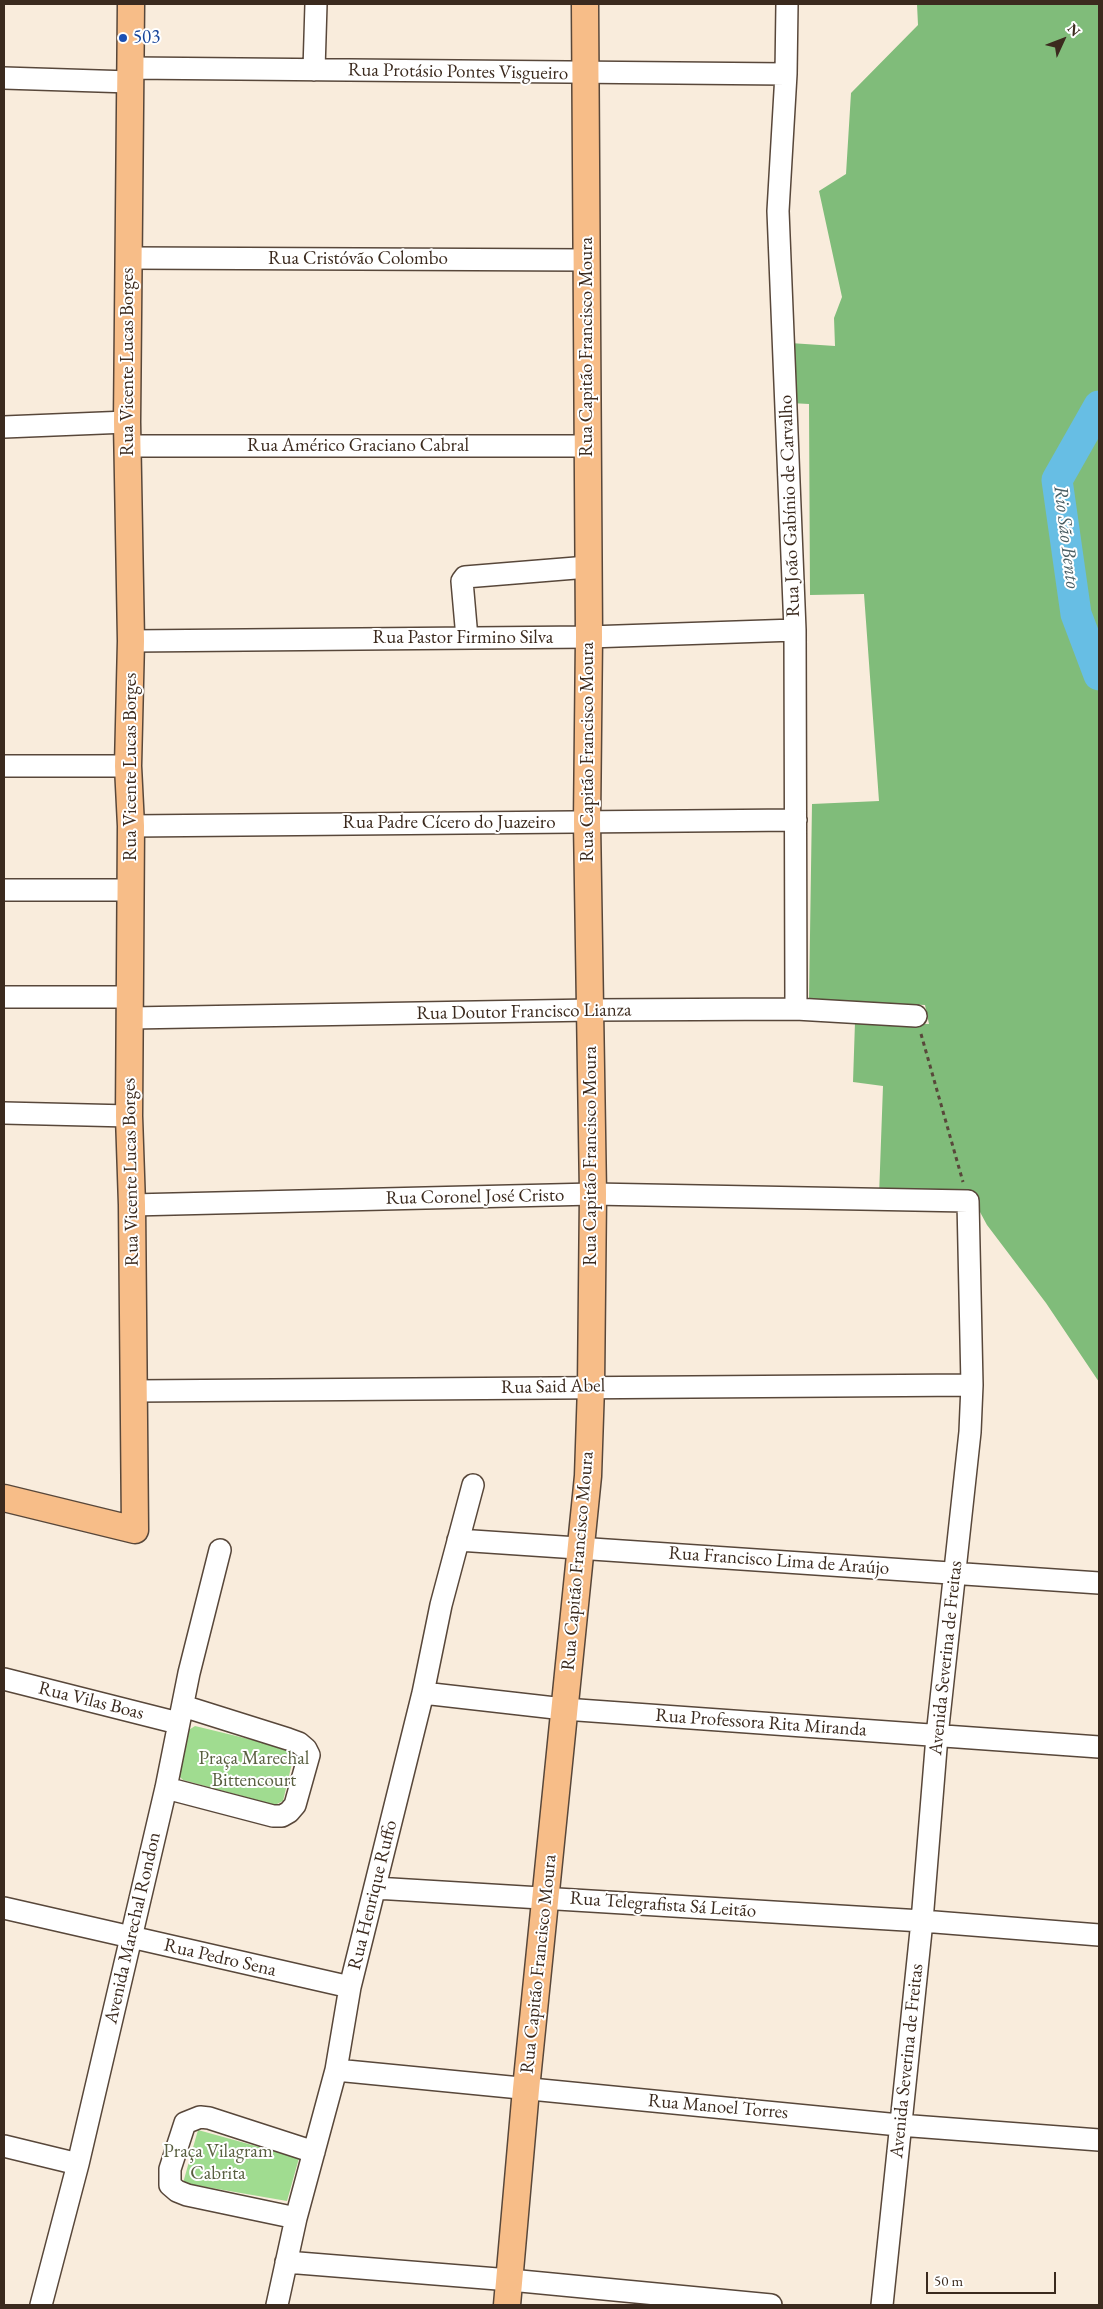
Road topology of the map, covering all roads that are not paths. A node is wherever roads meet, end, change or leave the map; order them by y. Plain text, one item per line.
1 (131, 4) edge
2 (316, 4) edge
3 (585, 4) edge
4 (787, 4) edge
5 (314, 70) junction
6 (585, 73) junction
7 (786, 74) junction
8 (130, 75) junction
9 (4, 78) edge
10 (129, 258) junction
11 (587, 260) junction
12 (4, 427) edge
13 (128, 434) junction
14 (587, 446) junction
15 (588, 567) junction
16 (795, 630) junction
17 (589, 637) junction
18 (467, 638) junction
19 (131, 641) junction
20 (4, 766) edge
21 (128, 766) junction
22 (796, 820) junction
23 (587, 822) junction
24 (131, 826) junction
25 (4, 890) edge
26 (131, 890) junction
27 (4, 996) edge
28 (130, 1008) junction
29 (796, 1009) junction
30 (591, 1010) junction
31 (916, 1016) road end
32 (4, 1113) edge
33 (129, 1116) junction
34 (593, 1194) junction
35 (968, 1201) joint
36 (132, 1205) junction
37 (972, 1384) junction
38 (591, 1386) junction
39 (134, 1392) junction
40 (473, 1485) dead end
41 (4, 1498) edge
42 (458, 1540) junction
43 (580, 1548) junction
44 (220, 1550) dead end
45 (956, 1573) junction
46 (1099, 1583) edge
47 (4, 1679) edge
48 (423, 1693) junction
49 (564, 1709) junction
50 (180, 1714) junction
51 (937, 1736) junction
52 (1099, 1747) edge
53 (166, 1788) junction
54 (375, 1888) junction
55 (546, 1897) junction
56 (4, 1908) edge
57 (922, 1922) junction
58 (1099, 1935) edge
59 (130, 1938) junction
60 (350, 1987) junction
61 (336, 2070) junction
62 (526, 2089) junction
63 (900, 2125) junction
64 (1099, 2140) edge
65 (4, 2146) edge
66 (314, 2152) junction
67 (78, 2164) junction
68 (296, 2218) junction
69 (286, 2262) junction
70 (509, 2293) edge
71 (41, 2305) edge
72 (277, 2305) edge
73 (771, 2305) edge
74 (882, 2305) edge

1 - 8 main road, Rua Vicente Lucas Borges
2 - 5 street
3 - 6 main road, Rua Capitão Francisco Moura
4 - 7 street, Rua João Gabínio de Carvalho
5 - 6 street, Rua Protásio Pontes Visgueiro
5 - 8 street, Rua Protásio Pontes Visgueiro
6 - 7 street, Rua Protásio Pontes Visgueiro
6 - 11 main road, Rua Capitão Francisco Moura
7 - 16 street, Rua João Gabínio de Carvalho
8 - 9 street, Rua Protásio Pontes Visgueiro
8 - 10 main road, Rua Vicente Lucas Borges
10 - 11 street, Rua Cristóvão Colombo
10 - 13 main road, Rua Vicente Lucas Borges
11 - 14 main road, Rua Capitão Francisco Moura
12 - 13 street, Rua Américo Graciano Cabral
13 - 14 street, Rua Américo Graciano Cabral
13 - 19 main road, Rua Vicente Lucas Borges
14 - 15 main road, Rua Capitão Francisco Moura
15 - 17 main road, Rua Capitão Francisco Moura
15 - 18 street
16 - 17 street, Rua Pastor Firmino Silva
16 - 22 street, Rua João Gabínio de Carvalho
17 - 18 street, Rua Pastor Firmino Silva
17 - 23 main road, Rua Capitão Francisco Moura
18 - 19 street, Rua Pastor Firmino Silva
19 - 21 main road, Rua Vicente Lucas Borges
20 - 21 street
21 - 24 main road, Rua Vicente Lucas Borges
22 - 23 street, Rua Padre Cícero do Juazeiro
22 - 29 street, Rua João Gabínio de Carvalho
23 - 24 street, Rua Padre Cícero do Juazeiro
23 - 30 main road, Rua Capitão Francisco Moura
24 - 26 main road, Rua Vicente Lucas Borges
25 - 26 street
26 - 28 main road, Rua Vicente Lucas Borges
27 - 28 street, Rua Doutor Francisco Lianza
28 - 30 street, Rua Doutor Francisco Lianza
28 - 33 main road, Rua Vicente Lucas Borges
29 - 30 street, Rua Doutor Francisco Lianza
29 - 31 street, Rua Doutor Francisco Lianza
30 - 34 main road, Rua Capitão Francisco Moura
32 - 33 street
33 - 36 main road, Rua Vicente Lucas Borges
34 - 35 street, Rua Coronel José Cristo
34 - 36 street, Rua Coronel José Cristo
34 - 38 main road, Rua Capitão Francisco Moura
35 - 37 street, Avenida Severina de Freitas
36 - 39 main road, Rua Vicente Lucas Borges
37 - 38 street, Rua Said Abel
37 - 45 street, Avenida Severina de Freitas
38 - 39 street, Rua Said Abel
38 - 43 main road, Rua Capitão Francisco Moura
39 - 41 main road, Rua Vicente Lucas Borges
40 - 42 street, Rua Henrique Ruffo
42 - 43 street, Rua Francisco Lima de Araújo
42 - 48 street, Rua Henrique Ruffo
43 - 45 street, Rua Francisco Lima de Araújo
43 - 49 main road, Rua Capitão Francisco Moura
44 - 50 street, Avenida Marechal Rondon
45 - 46 street, Rua Francisco Lima de Araújo
45 - 51 street, Avenida Severina de Freitas
47 - 50 street, Rua Vilas Boas
48 - 49 street, Rua Professora Rita Miranda
48 - 54 street, Rua Henrique Ruffo
49 - 51 street, Rua Professora Rita Miranda
49 - 55 main road, Rua Capitão Francisco Moura
50 - 53 street, Avenida Marechal Rondon
50 - 53 street
51 - 52 street, Rua Professora Rita Miranda
51 - 57 street, Avenida Severina de Freitas
53 - 59 street, Avenida Marechal Rondon
54 - 55 street, Rua Telegrafista Sá Leitão
54 - 60 street, Rua Henrique Ruffo
55 - 57 street, Rua Telegrafista Sá Leitão
55 - 62 main road, Rua Capitão Francisco Moura
56 - 59 street, Rua Pedro Sena
57 - 58 street, Rua Telegrafista Sá Leitão
57 - 63 street, Avenida Severina de Freitas
59 - 60 street, Rua Pedro Sena
59 - 67 street, Avenida Marechal Rondon
60 - 61 street, Rua Henrique Ruffo
61 - 62 street, Rua Manoel Torres
61 - 66 street, Rua Henrique Ruffo
62 - 63 street, Rua Manoel Torres
62 - 70 main road, Rua Capitão Francisco Moura
63 - 64 street, Rua Manoel Torres
63 - 74 street, Avenida Severina de Freitas
65 - 67 street
66 - 68 street, Rua Henrique Ruffo
66 - 68 street
67 - 71 street, Avenida Marechal Rondon
68 - 69 street, Rua Henrique Ruffo
69 - 70 street
69 - 72 street, Rua Henrique Ruffo
70 - 73 street

